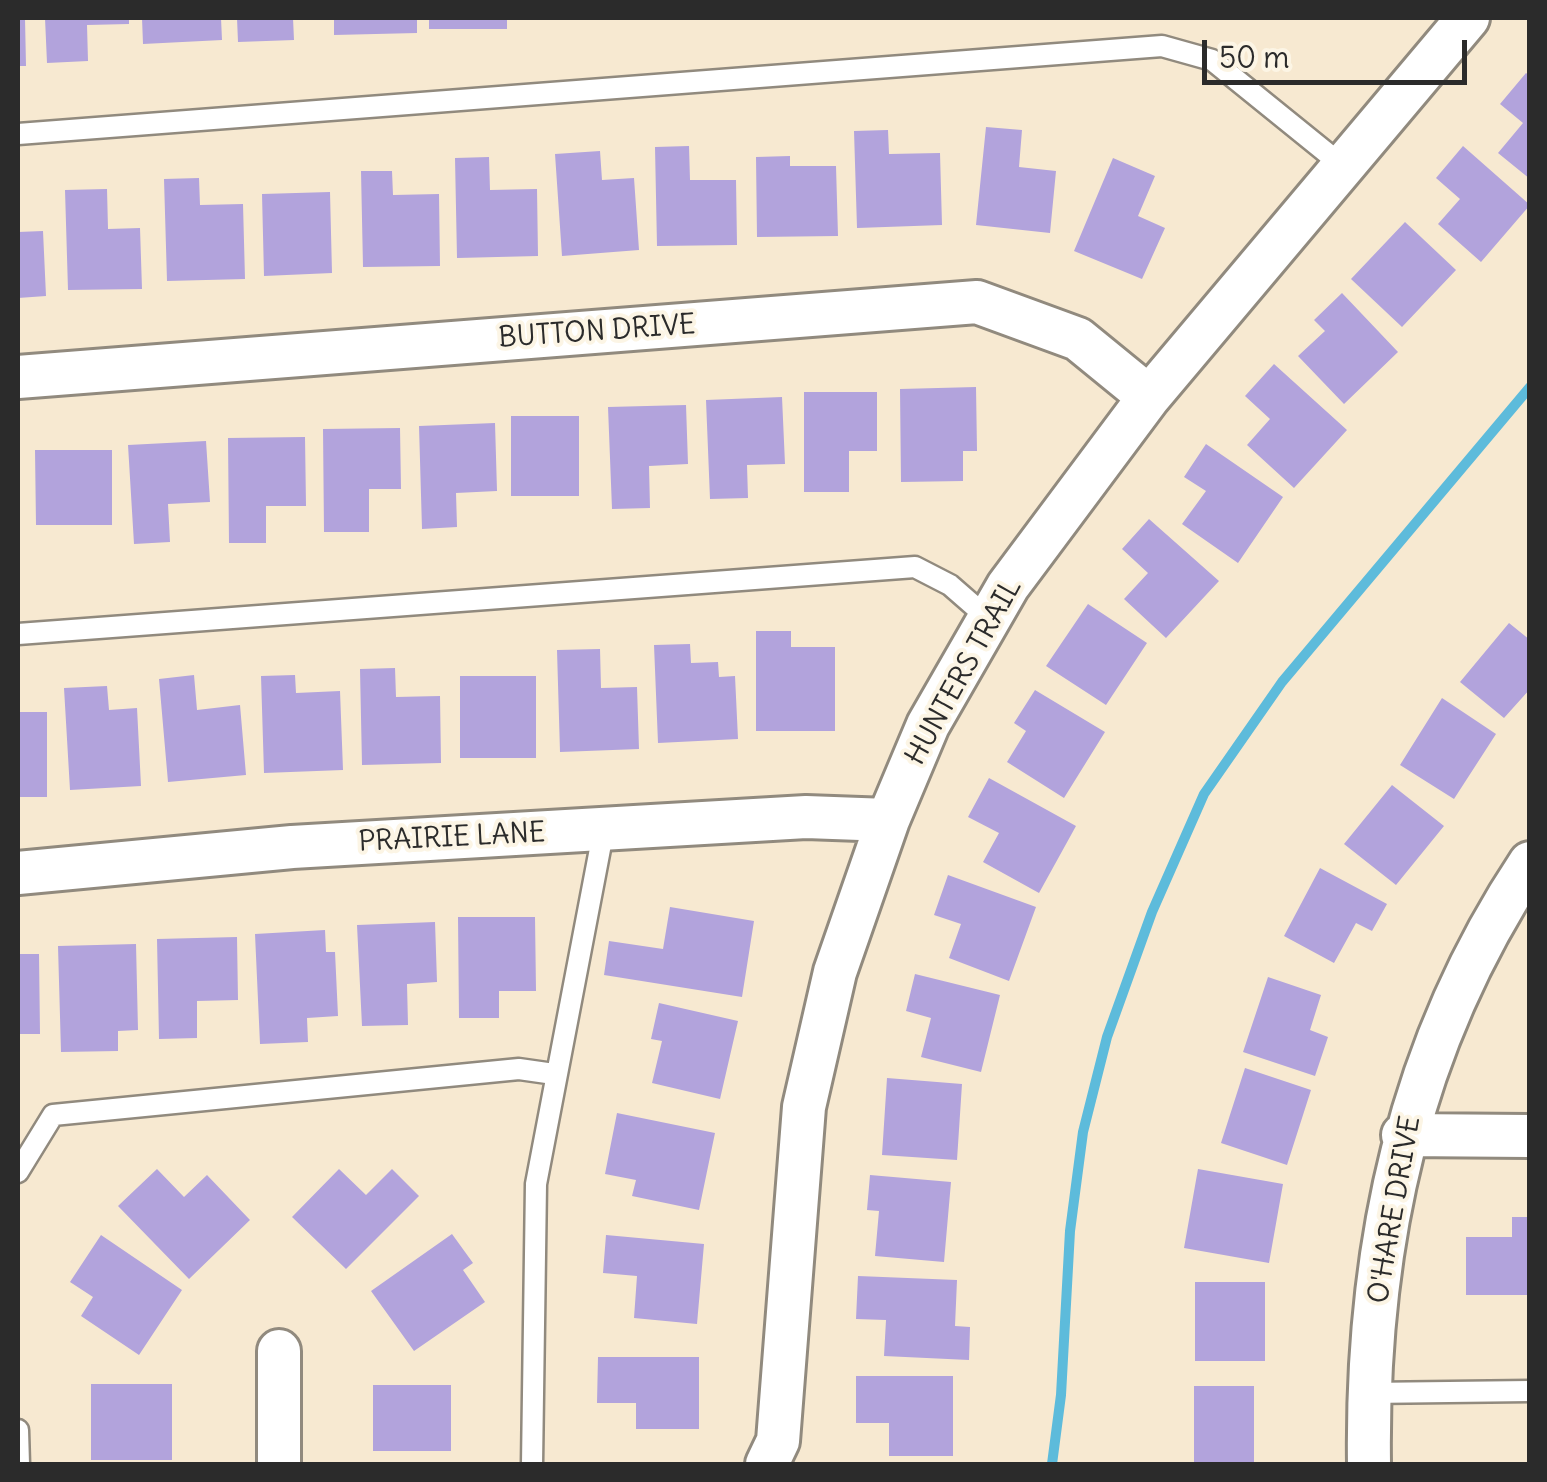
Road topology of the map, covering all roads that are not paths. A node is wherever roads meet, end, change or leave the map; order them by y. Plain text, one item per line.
1 (1468, 18) edge
2 (18, 134) edge
3 (1343, 166) junction
4 (18, 378) edge
5 (1149, 398) junction
6 (989, 620) junction
7 (18, 634) edge
8 (888, 820) junction
9 (604, 828) junction
10 (1530, 863) edge
11 (18, 873) edge
12 (554, 1074) junction
13 (1404, 1135) junction
14 (1530, 1136) edge
15 (18, 1172) edge
16 (279, 1351) dead end
17 (1530, 1391) edge
18 (1368, 1393) junction
19 (18, 1430) edge
20 (19, 1464) edge
21 (279, 1464) edge
22 (532, 1464) edge
23 (767, 1464) edge
24 (1370, 1464) edge

1 - 3 street, HUNTERS TRAIL
2 - 3 lane
3 - 5 street, HUNTERS TRAIL
4 - 5 street, BUTTON DRIVE
5 - 6 street, HUNTERS TRAIL
6 - 7 lane
6 - 8 street, HUNTERS TRAIL
8 - 9 street, PRAIRIE LANE
8 - 23 street, HUNTERS TRAIL
9 - 11 street, PRAIRIE LANE
9 - 12 lane
10 - 13 street, O'HARE DRIVE
12 - 15 lane
12 - 22 lane
13 - 14 street
13 - 18 street, O'HARE DRIVE
16 - 21 street
17 - 18 lane
18 - 24 street, O'HARE DRIVE
19 - 20 lane

